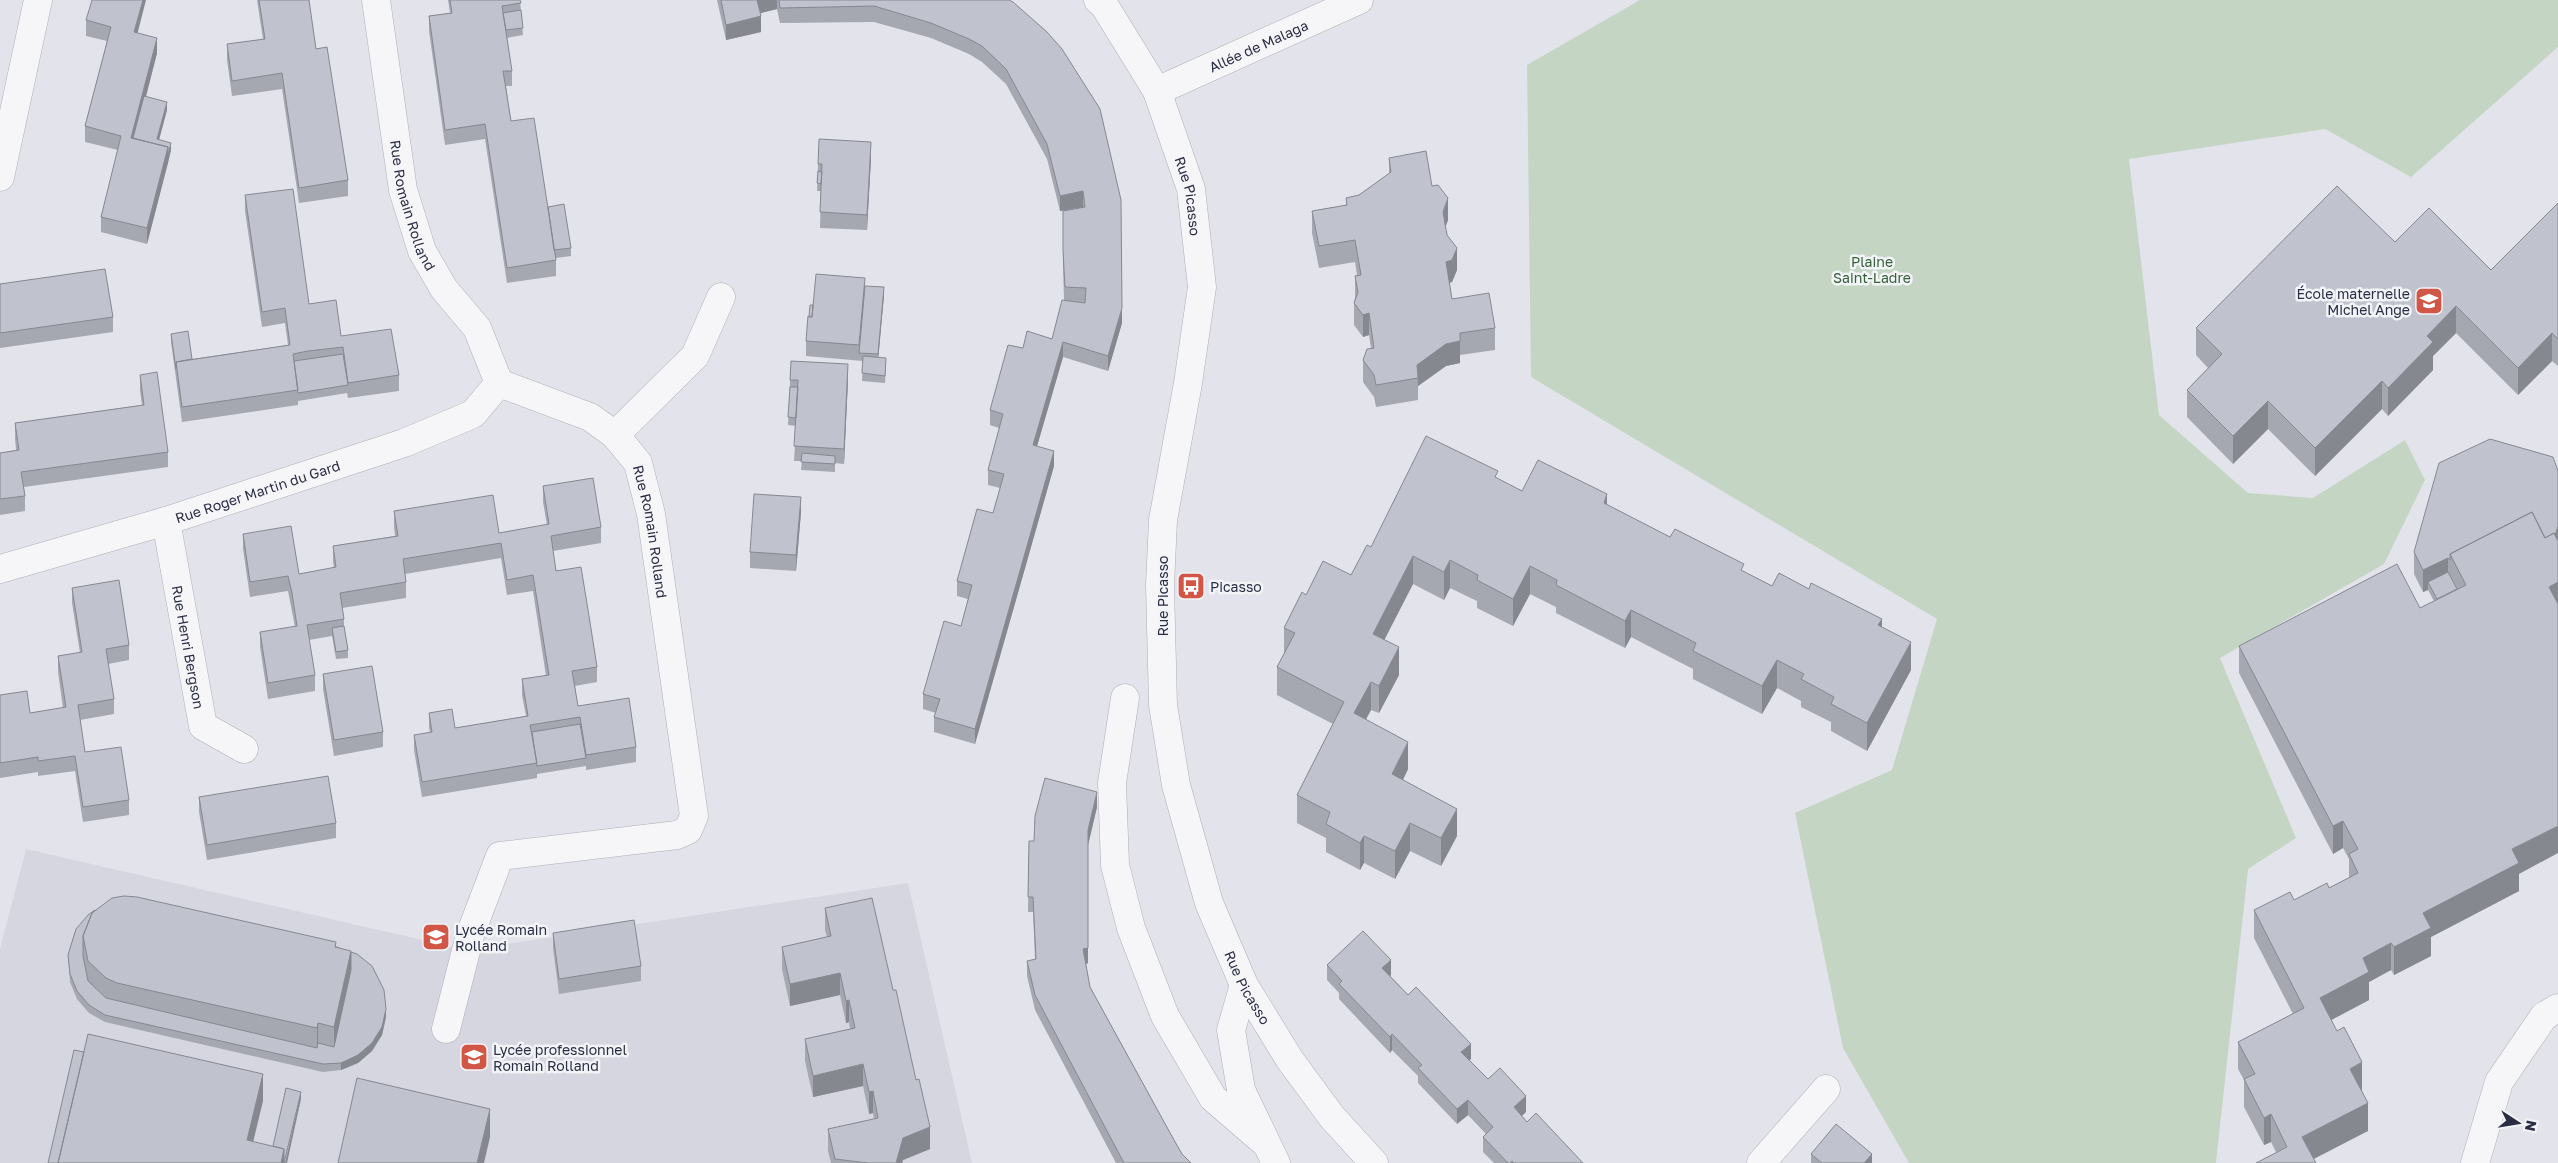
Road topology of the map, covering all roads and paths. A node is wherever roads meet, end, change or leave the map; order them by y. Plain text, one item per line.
1 (38, 0) edge
2 (376, 0) edge
3 (1098, 0) edge
4 (1359, 0) edge
5 (1157, 91) junction
6 (0, 177) edge
7 (721, 297) dead end
8 (498, 383) junction
9 (616, 434) junction
10 (166, 521) junction
11 (0, 569) edge
12 (1125, 698) dead end
13 (244, 749) dead end
14 (1244, 985) junction
15 (2558, 1008) edge
16 (446, 1029) dead end
17 (1826, 1090) dead end
18 (1270, 1152) edge
19 (1374, 1163) edge
20 (1761, 1163) edge
21 (2475, 1163) edge

1 - 6 street
2 - 8 street, Rue Romain Rolland
3 - 5 street, Rue Picasso
4 - 5 street, Allée de Malaga
5 - 14 street, Rue Picasso
7 - 9 street
8 - 9 street, Rue Romain Rolland
8 - 10 street, Rue Roger Martin du Gard
9 - 16 street, Rue Romain Rolland
10 - 11 street, Rue Roger Martin du Gard
10 - 13 street, Rue Henri Bergson
12 - 18 street
14 - 18 street
14 - 19 street, Rue Picasso
15 - 21 street
17 - 20 street

